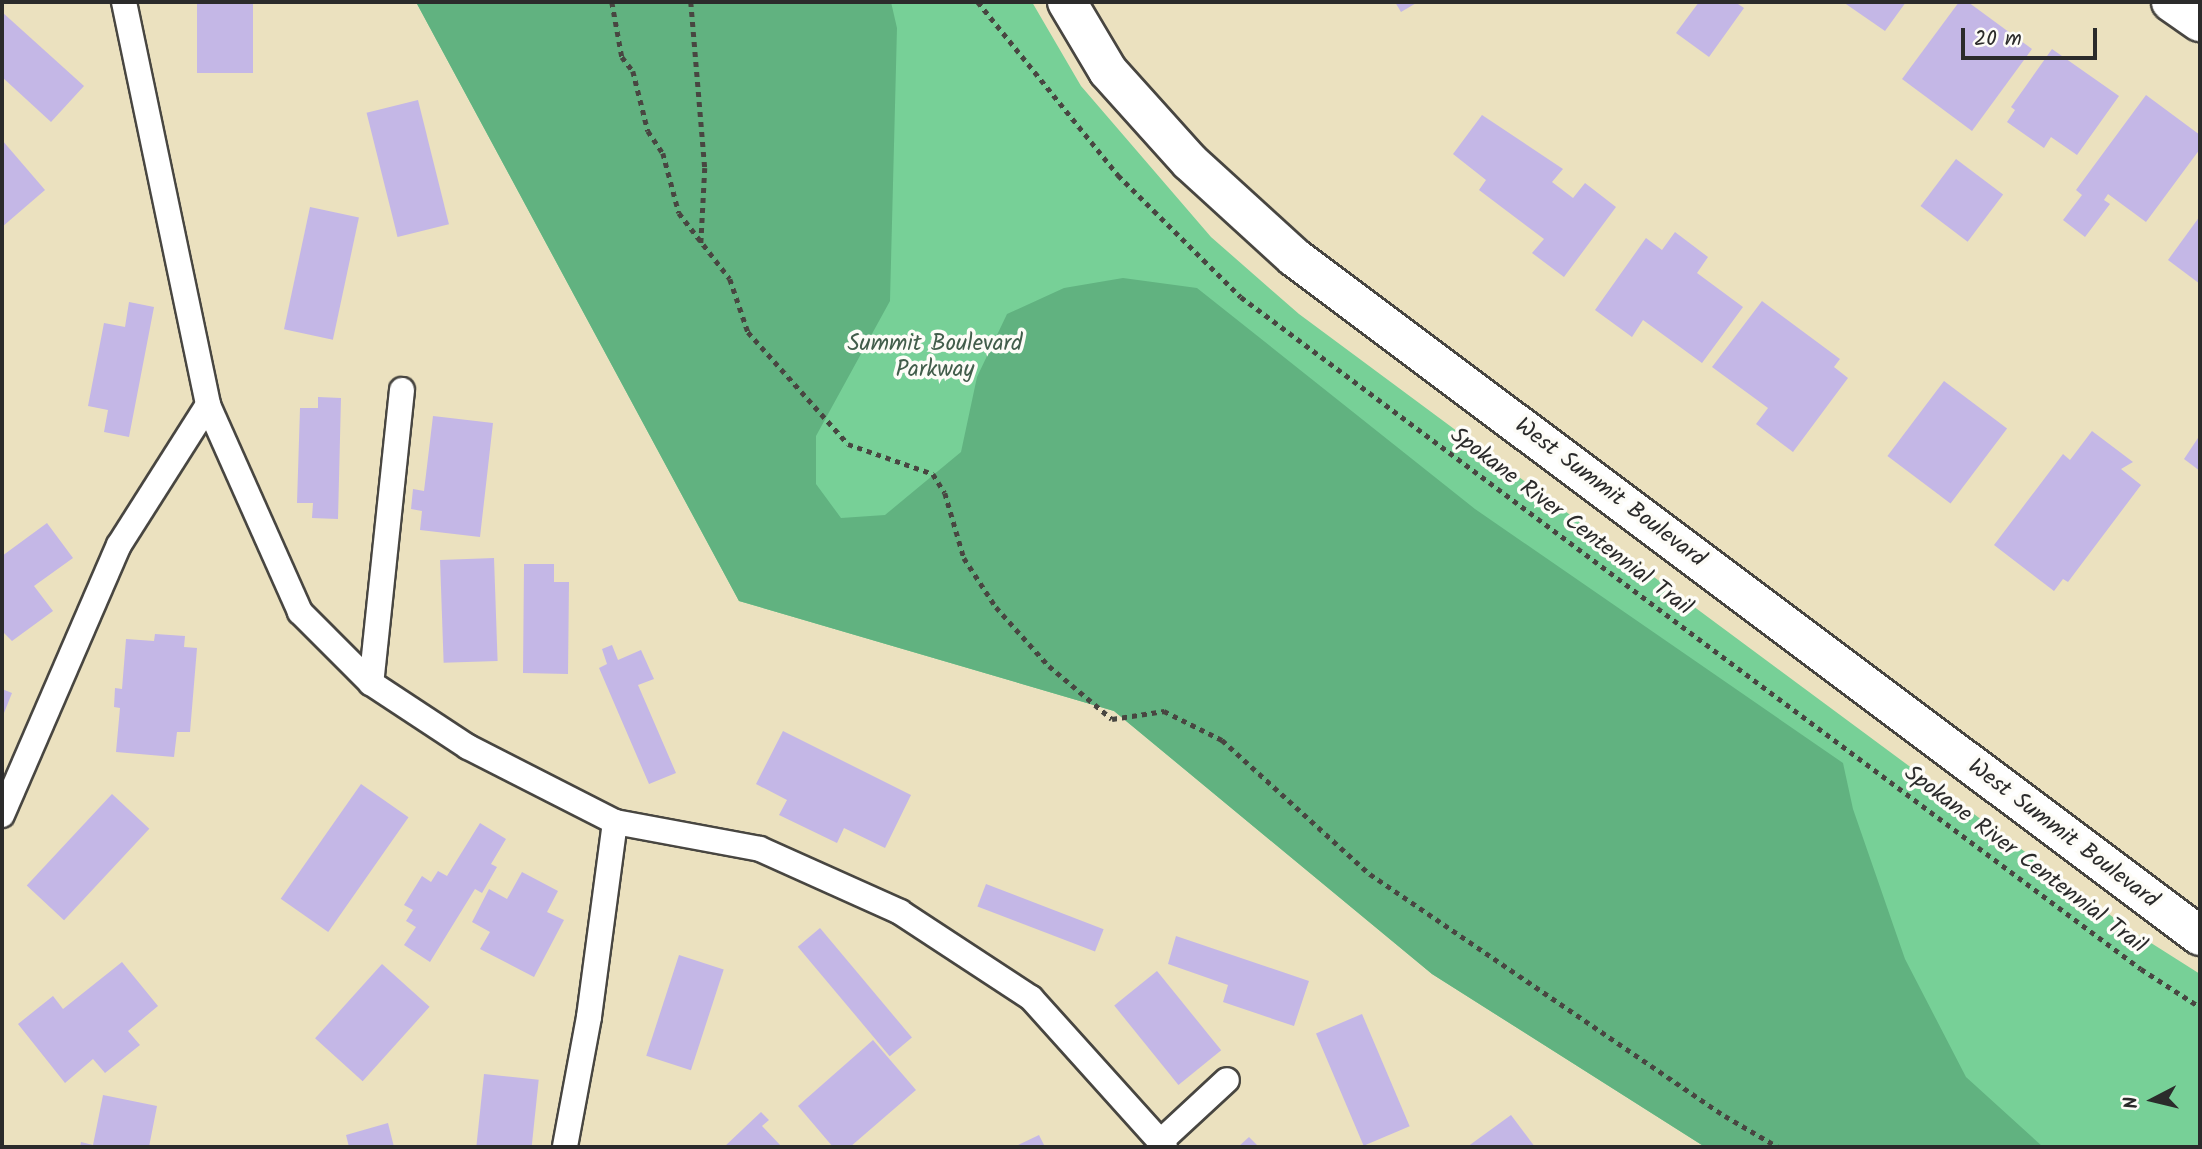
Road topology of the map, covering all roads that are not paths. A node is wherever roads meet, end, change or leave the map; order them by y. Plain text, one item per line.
1 (124, 2) edge
2 (1067, 2) edge
3 (2171, 2) edge
4 (2200, 22) edge
5 (402, 390) dead end
6 (208, 405) junction
7 (371, 683) junction
8 (2, 815) edge
9 (615, 822) junction
10 (2200, 936) edge
11 (1227, 1080) dead end
12 (1162, 1145) edge
13 (565, 1147) edge

1 - 6 lane
2 - 10 street, West Summit Boulevard
3 - 4 street
5 - 7 lane
6 - 7 lane
6 - 8 lane
7 - 9 lane
9 - 12 lane
9 - 13 lane
11 - 12 lane

